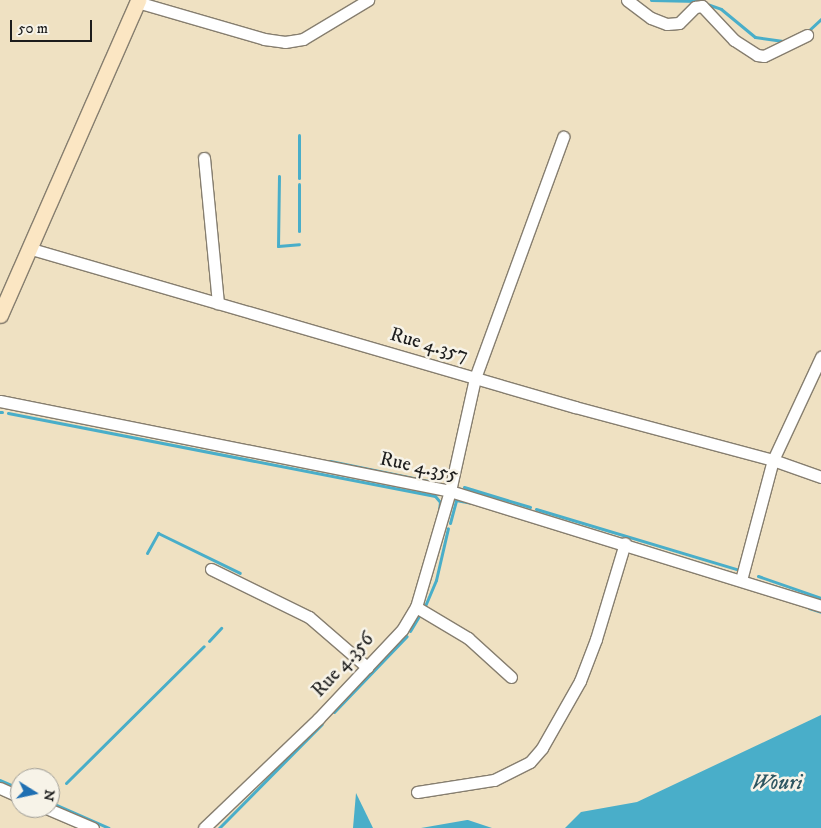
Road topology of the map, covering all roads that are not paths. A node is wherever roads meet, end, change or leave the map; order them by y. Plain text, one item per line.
1 (368, 0) edge
2 (627, 0) edge
3 (137, 1) edge
4 (807, 35) dead end
5 (563, 137) dead end
6 (204, 158) dead end
7 (28, 248) junction
8 (218, 303) junction
9 (0, 315) edge
10 (821, 357) edge
11 (475, 378) junction
12 (0, 401) edge
13 (774, 460) junction
14 (821, 477) edge
15 (450, 491) junction
16 (625, 543) junction
17 (211, 569) dead end
18 (741, 580) junction
19 (821, 606) edge
20 (416, 607) junction
21 (367, 667) junction
22 (510, 677) dead end
23 (417, 792) dead end
24 (60, 814) edge
25 (93, 828) edge
26 (204, 828) edge

1 - 3 street
2 - 4 street
3 - 7 main road
5 - 11 street, Rue 4.356
6 - 8 street
7 - 8 street, Rue 4.357
7 - 9 main road
8 - 11 street, Rue 4.357
10 - 13 street
11 - 13 street, Rue 4.357
11 - 15 street, Rue 4.356
12 - 15 street, Rue 4.355
13 - 14 street, Rue 4.357
13 - 18 street
15 - 16 street, Rue 4.355
15 - 20 street, Rue 4.356
16 - 18 street, Rue 4.355
16 - 23 street
17 - 21 street
18 - 19 street, Rue 4.355
20 - 21 street, Rue 4.356
20 - 22 street
21 - 26 street, Rue 4.356
24 - 25 street

